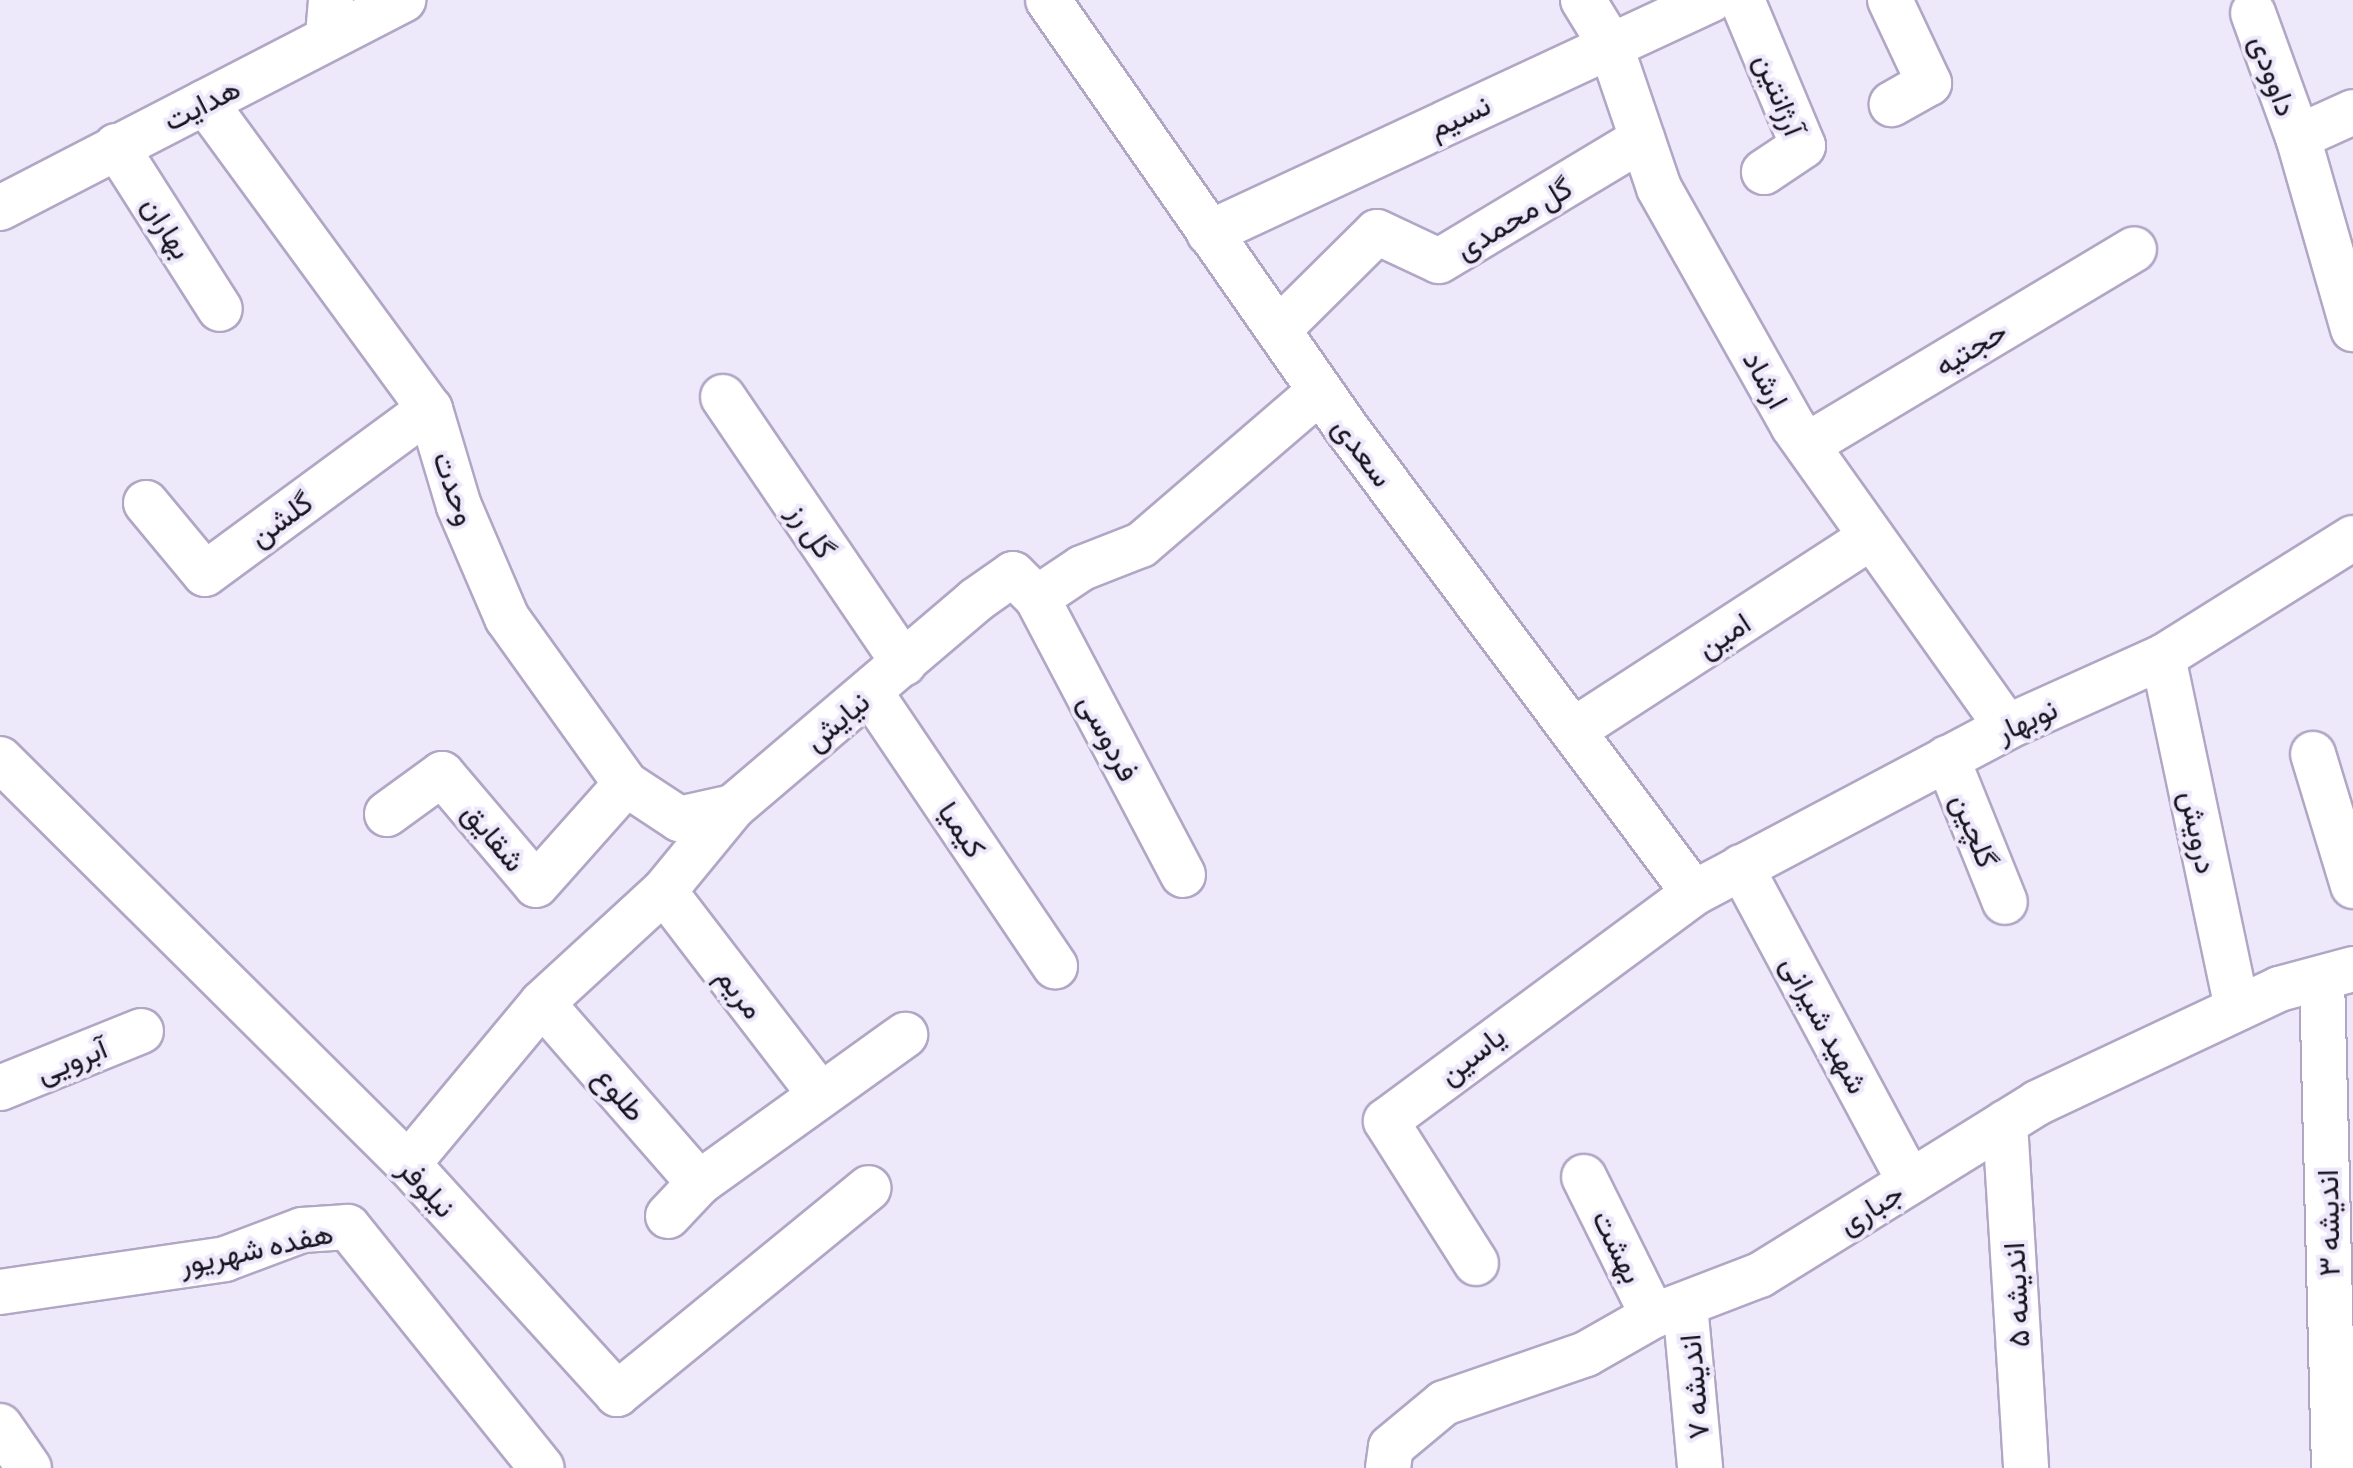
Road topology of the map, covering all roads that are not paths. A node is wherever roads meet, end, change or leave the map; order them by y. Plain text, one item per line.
1 (403, 0) edge
2 (1048, 0) edge
3 (1583, 0) edge
4 (1710, 0) edge
5 (1742, 0) edge
6 (1890, 0) edge
7 (2253, 13) dead end
8 (330, 18) edge
9 (1610, 44) junction
10 (205, 102) junction
11 (1892, 104) dead end
12 (2353, 112) edge
13 (2298, 137) junction
14 (1642, 139) junction
15 (116, 146) junction
16 (1764, 172) dead end
17 (0, 208) edge
18 (1209, 233) junction
19 (2134, 249) dead end
20 (220, 309) dead end
21 (2353, 329) edge
22 (1278, 330) junction
23 (1320, 391) junction
24 (723, 397) dead end
25 (430, 409) junction
26 (1807, 445) junction
27 (146, 503) dead end
28 (1871, 537) junction
29 (2353, 538) edge
30 (1037, 598) junction
31 (2163, 657) junction
32 (904, 663) junction
33 (870, 692) junction
34 (2007, 727) junction
35 (1574, 730) junction
36 (2313, 754) dead end
37 (1947, 758) junction
38 (0, 759) edge
39 (626, 784) junction
40 (733, 807) junction
41 (387, 814) dead end
42 (1741, 867) junction
43 (1183, 875) dead end
44 (2353, 886) edge
45 (664, 891) junction
46 (1694, 893) junction
47 (2005, 902) dead end
48 (1055, 966) dead end
49 (2338, 973) edge
50 (542, 1003) junction
51 (2237, 1008) junction
52 (141, 1031) dead end
53 (905, 1035) dead end
54 (0, 1088) edge
55 (819, 1093) junction
56 (2005, 1123) junction
57 (408, 1164) junction
58 (1584, 1177) dead end
59 (1910, 1182) junction
60 (699, 1183) junction
61 (869, 1188) dead end
62 (668, 1216) dead end
63 (1476, 1263) dead end
64 (0, 1292) edge
65 (1669, 1311) junction
66 (0, 1426) edge
67 (1389, 1458) edge
68 (29, 1468) edge
69 (542, 1468) edge
70 (1700, 1468) edge
71 (2026, 1468) edge
72 (2334, 1468) edge

1 - 8 street, هدایت
2 - 18 street, سعدی
3 - 9 street, ارشاد
4 - 9 street, نسیم
5 - 16 street, آرژانتین
6 - 11 street
7 - 13 street, داوودی
8 - 10 street, هدایت
9 - 14 street, ارشاد
9 - 18 street, نسیم
10 - 15 street, هدایت
10 - 25 street, وحدت
12 - 13 street
13 - 21 street, داوودی
14 - 22 street, گل محمدی
14 - 26 street, ارشاد
15 - 17 street, هدایت
15 - 20 street, بهاران
18 - 22 street, سعدی
19 - 26 street, حجتیه
22 - 23 street, سعدی
23 - 30 street
23 - 35 street, سعدی
24 - 32 street, گل رز
25 - 27 street, گلشن
25 - 39 street, وحدت
26 - 28 street, ارشاد
28 - 34 street, ارشاد
28 - 35 street, امین
29 - 31 street, نوبهار
30 - 32 street, نیایش
30 - 43 street, فردوسی
31 - 34 street, نوبهار
31 - 51 street, درویش
32 - 33 street, نیایش
33 - 40 street, نیایش
33 - 48 street, کیمیا
34 - 37 street, نوبهار
35 - 46 street, سعدی
36 - 44 street
37 - 42 street, نوبهار
37 - 47 street, گلچین
38 - 57 street, نیلوفر
39 - 40 street, وحدت
39 - 41 street, شقایق
40 - 45 street, نیایش
42 - 46 street, نوبهار
42 - 59 street, شهید شیرانی
45 - 50 street, نیایش
45 - 55 street, مریم
46 - 63 street, یاسین
49 - 51 street, جباری
49 - 72 street, اندیشه ۳
50 - 57 street, نیایش
50 - 60 street, طلوع
51 - 56 street, جباری
52 - 54 street, آبرویی
53 - 55 street
55 - 60 street
56 - 59 street, جباری
56 - 71 street, اندیشه ۵
57 - 61 street, نیلوفر
58 - 65 street, بهشت
59 - 65 street, جباری
60 - 62 street
64 - 69 street, هفده شهریور
65 - 67 street, جباری
65 - 70 street, اندیشه ۷
66 - 68 street

